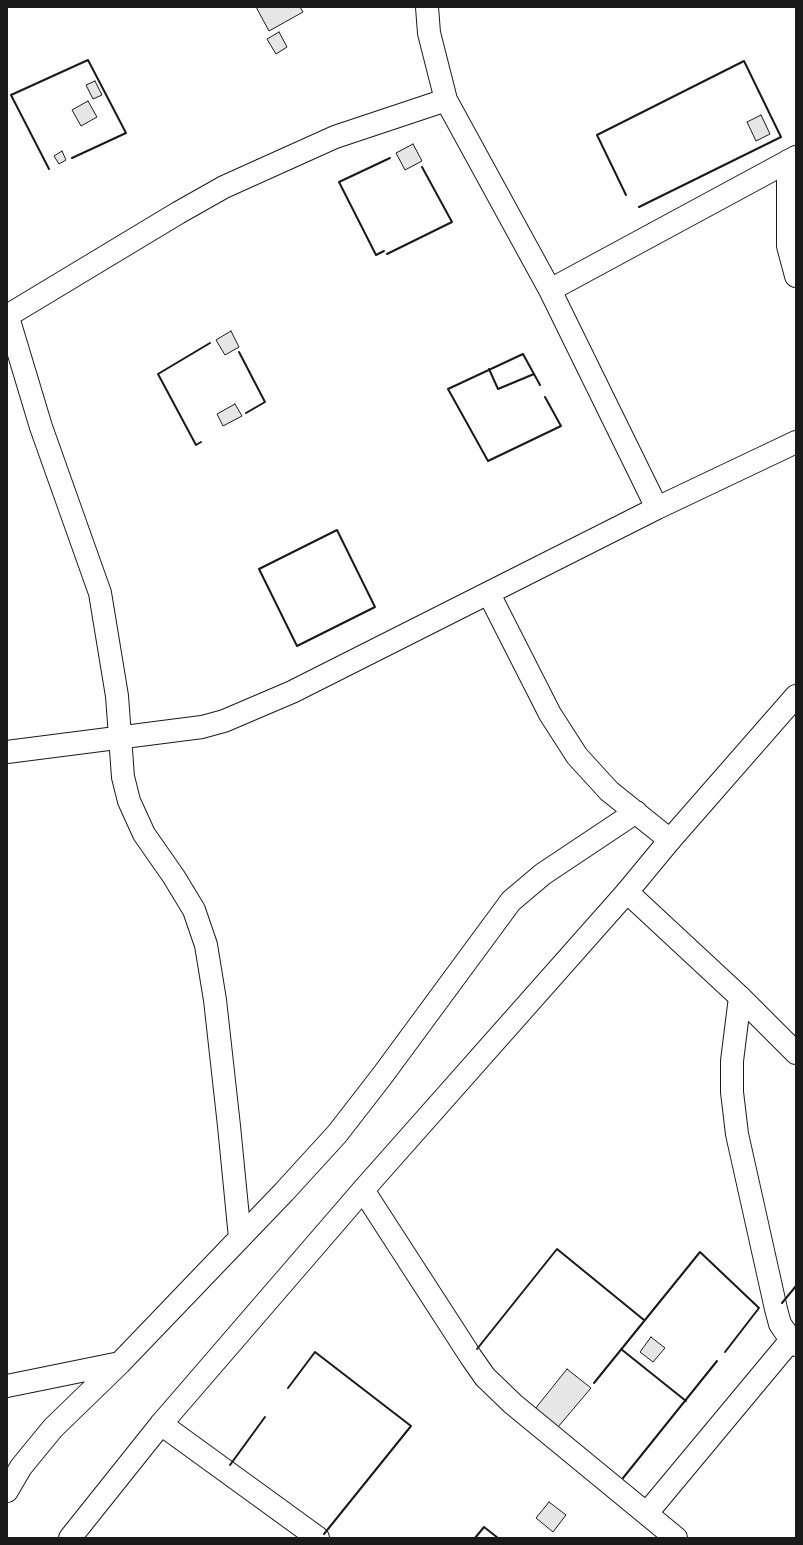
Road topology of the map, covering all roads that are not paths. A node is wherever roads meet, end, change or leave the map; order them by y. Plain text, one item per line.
1 (427, 7) edge
2 (446, 100) junction
3 (792, 159) edge
4 (796, 276) edge
5 (550, 290) junction
6 (7, 315) edge
7 (796, 442) edge
8 (657, 508) junction
9 (489, 594) junction
10 (796, 696) edge
11 (119, 737) junction
12 (7, 752) edge
13 (636, 812) junction
14 (670, 840) junction
15 (627, 892) junction
16 (740, 998) junction
17 (796, 1053) edge
18 (363, 1190) junction
19 (240, 1238) junction
20 (793, 1342) edge
21 (120, 1363) junction
22 (7, 1386) edge
23 (161, 1424) junction
24 (7, 1491) edge
25 (647, 1513) junction
26 (70, 1538) edge
27 (318, 1538) edge
28 (676, 1538) edge

1 - 2 street
2 - 5 street
2 - 6 street
3 - 4 street
3 - 5 street
5 - 8 street
6 - 11 street
7 - 8 street
8 - 9 street
9 - 11 street
9 - 13 street
10 - 14 street
11 - 12 street
11 - 19 street
13 - 14 street
13 - 19 street
14 - 15 street
15 - 16 street
15 - 18 street
16 - 17 street
16 - 20 street
18 - 23 street
18 - 25 street
19 - 21 street
20 - 25 street
21 - 22 street
21 - 24 street
23 - 26 street
23 - 27 street
25 - 28 street

